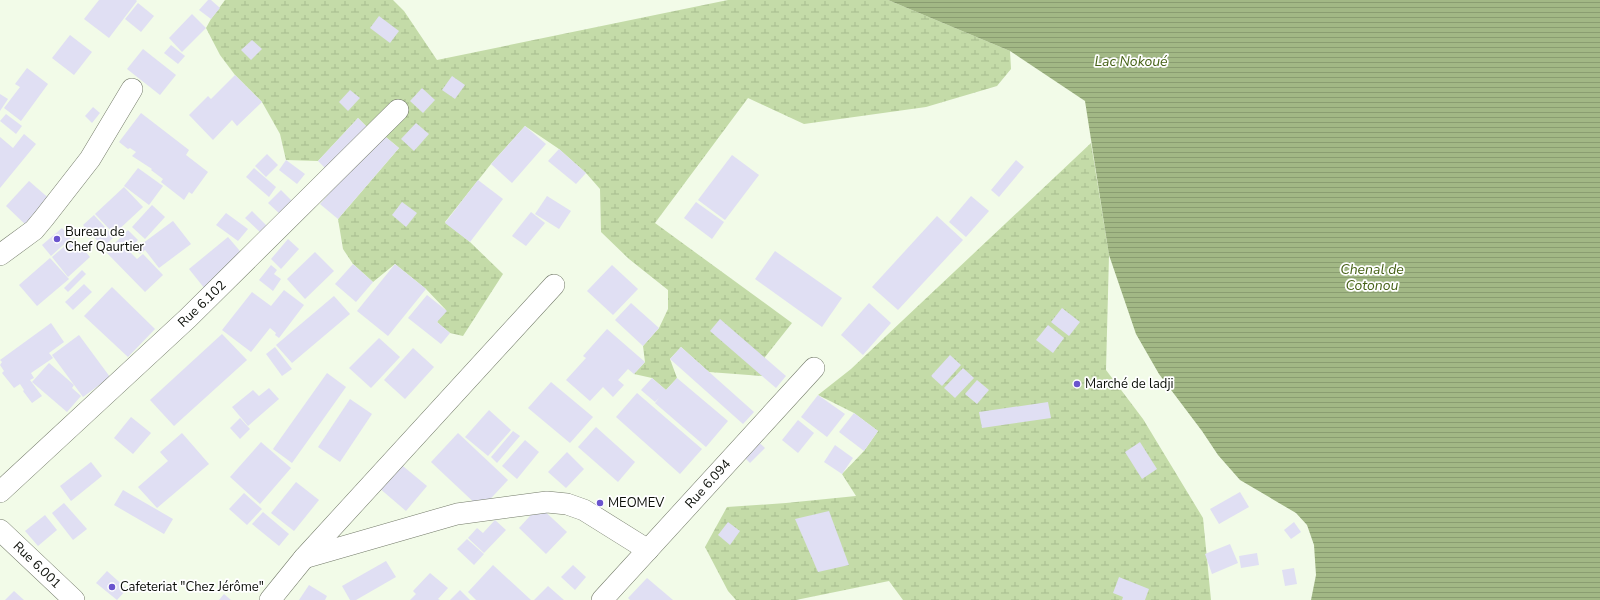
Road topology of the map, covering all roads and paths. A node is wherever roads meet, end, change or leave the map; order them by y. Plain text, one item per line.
1 (132, 89) dead end
2 (398, 110) dead end
3 (0, 255) edge
4 (554, 285) dead end
5 (814, 368) dead end
6 (0, 492) edge
7 (0, 530) edge
8 (648, 550) junction
9 (304, 558) junction
10 (74, 600) edge
11 (270, 600) edge
12 (602, 600) edge

1 - 3 street
2 - 6 street, Rue 6.102
4 - 9 street
5 - 8 street, Rue 6.094
7 - 10 street, Rue 6.001
8 - 9 street
8 - 12 street, Rue 6.094
9 - 11 street

